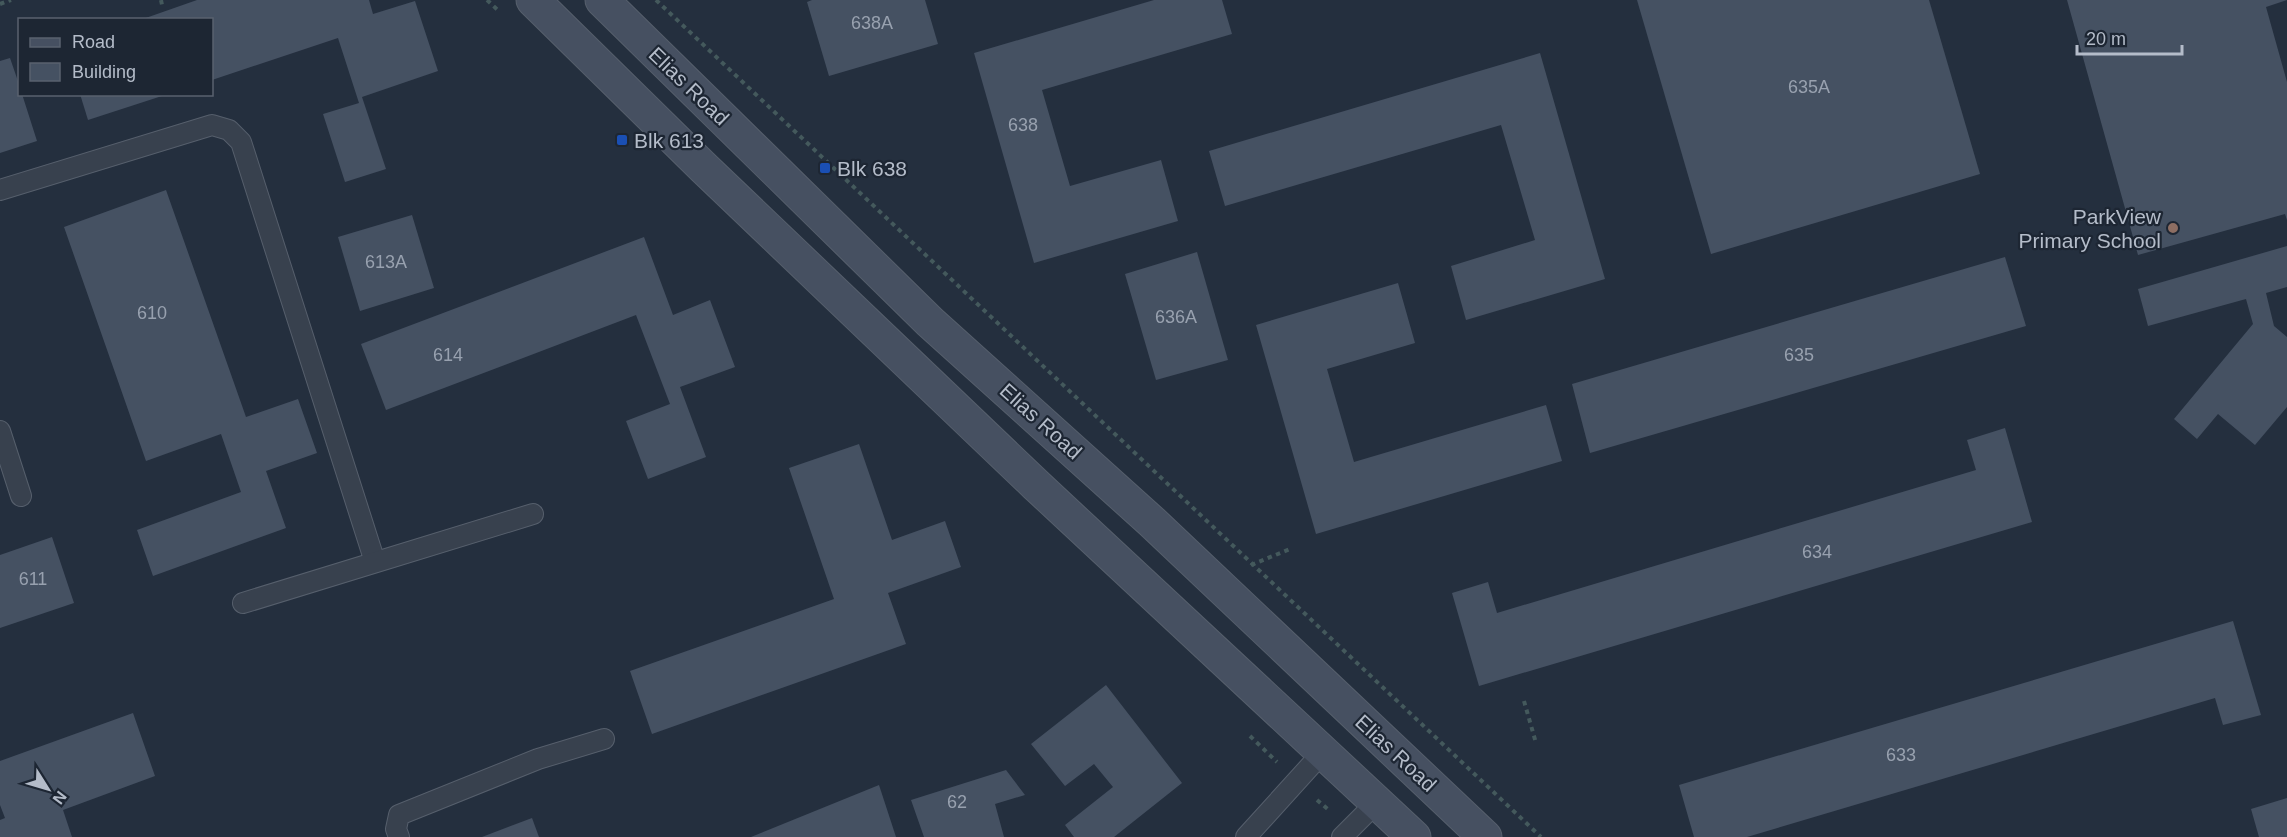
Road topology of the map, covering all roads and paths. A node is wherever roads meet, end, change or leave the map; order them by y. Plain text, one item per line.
1 (11, 0) edge
2 (533, 0) edge
3 (602, 0) edge
4 (656, 0) edge
5 (0, 4) edge
6 (0, 190) edge
7 (0, 431) edge
8 (21, 496) dead end
9 (532, 514) dead end
10 (1290, 549) dead end
11 (375, 562) junction
12 (1253, 564) junction
13 (1223, 589) junction
14 (243, 603) dead end
15 (1524, 701) dead end
16 (604, 739) dead end
17 (1536, 743) dead end
18 (1323, 752) junction
19 (1377, 802) junction
20 (399, 837) edge
21 (1246, 837) edge
22 (1342, 837) edge
23 (1414, 837) edge
24 (1485, 837) edge
25 (1541, 837) edge

1 - 5 path
2 - 18 main road
3 - 13 main road, Elias Road
4 - 12 path
6 - 11 lane
7 - 8 lane
9 - 11 lane
10 - 12 path
11 - 14 lane
12 - 13 path
12 - 25 path
13 - 24 main road, Elias Road
15 - 17 path
16 - 20 lane
18 - 19 main road
18 - 21 lane
19 - 22 lane
19 - 23 main road

